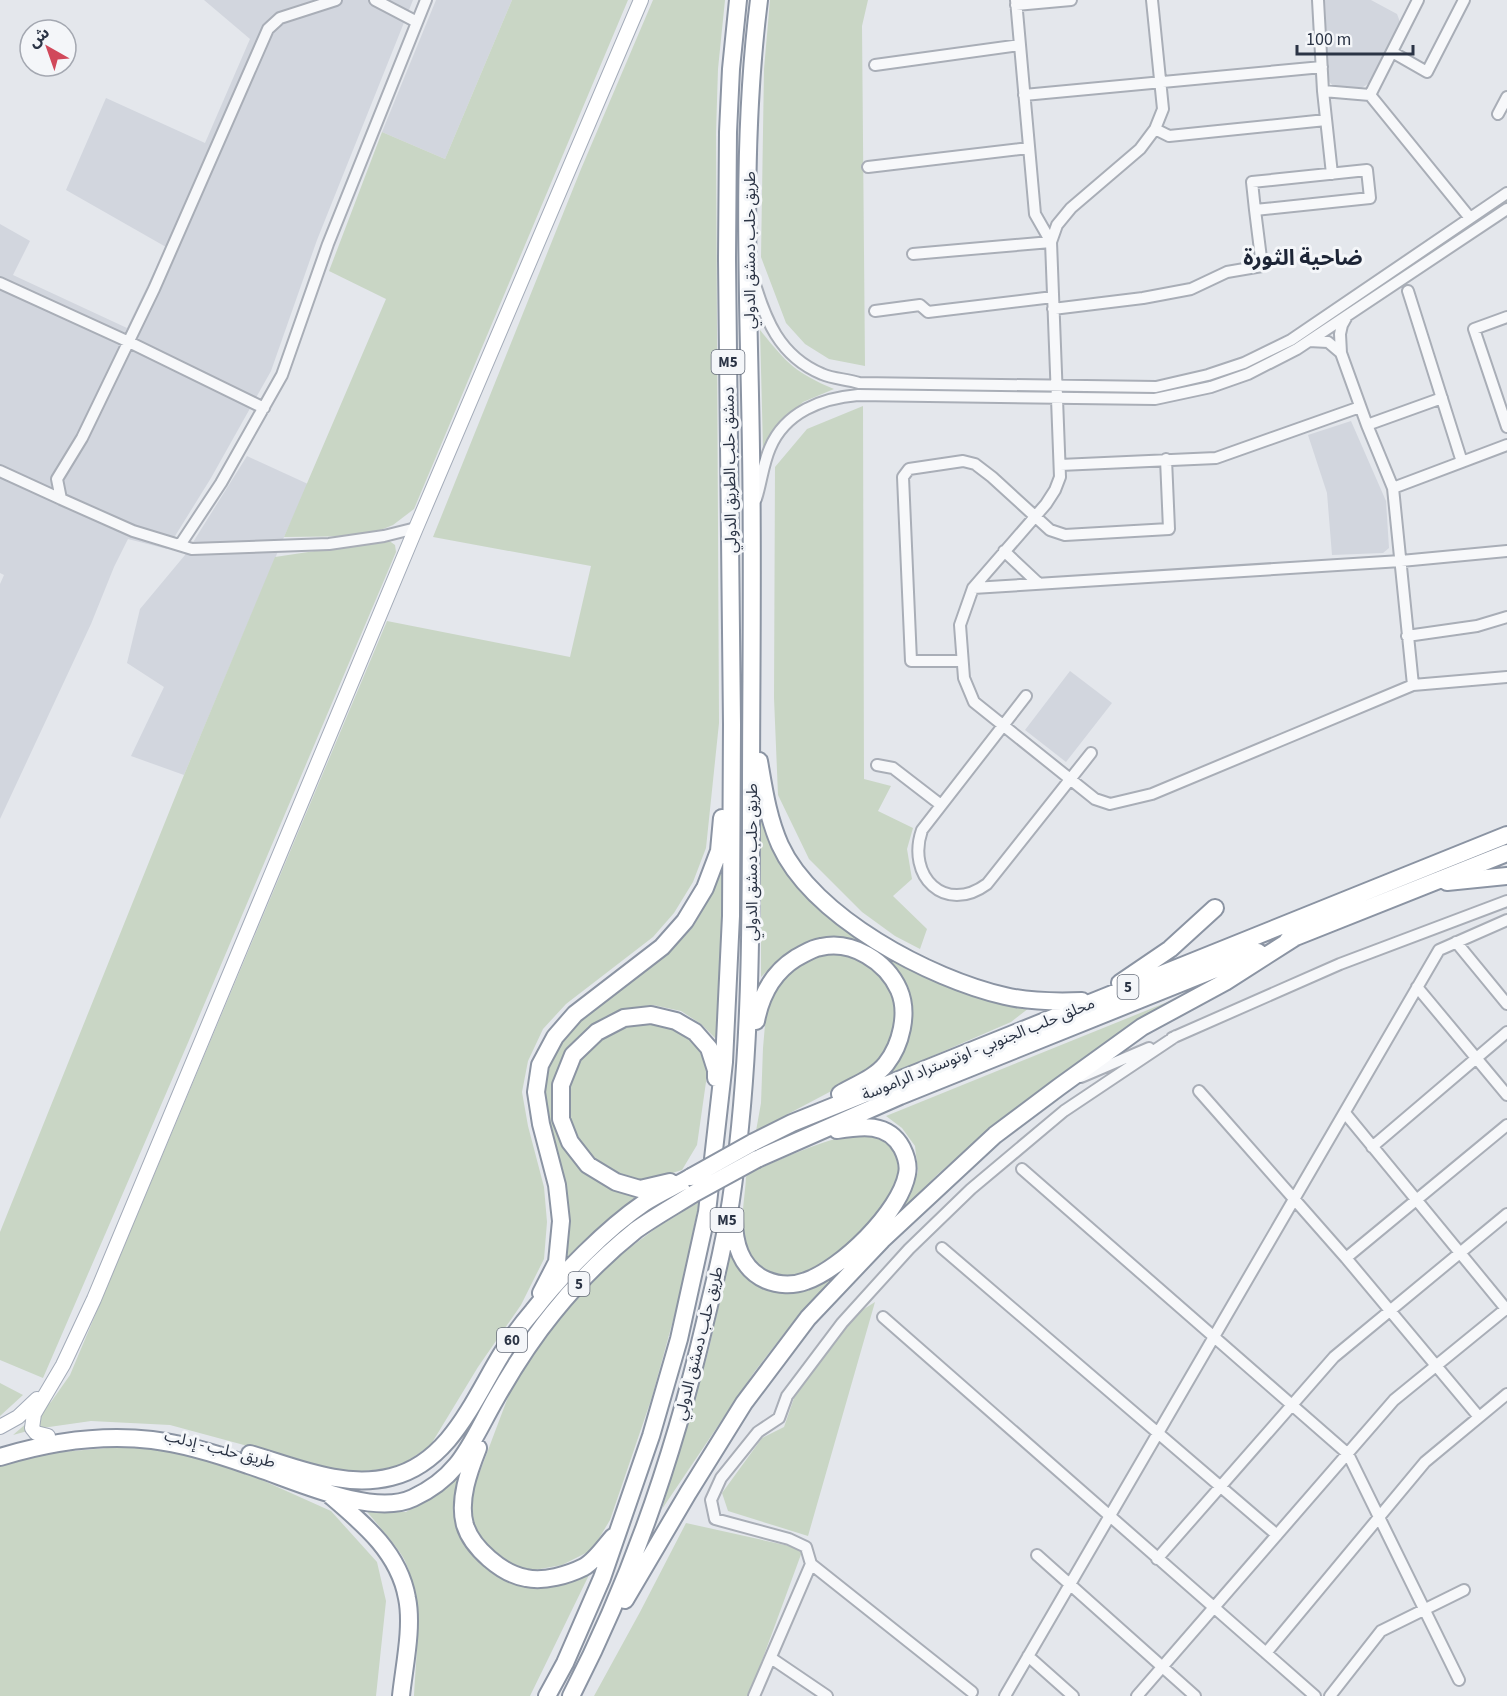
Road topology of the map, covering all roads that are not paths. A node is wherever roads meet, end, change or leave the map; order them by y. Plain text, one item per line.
1 (336, 0) edge
2 (375, 0) edge
3 (426, 0) edge
4 (641, 0) edge
5 (759, 0) edge
6 (1071, 0) edge
7 (1152, 0) edge
8 (1318, 0) edge
9 (1418, 0) edge
10 (1463, 0) edge
11 (738, 1) edge
12 (1016, 3) edge
13 (417, 22) junction
14 (1020, 45) junction
15 (1392, 52) junction
16 (875, 65) dead end
17 (1322, 67) junction
18 (1160, 82) junction
19 (1323, 91) junction
20 (1024, 95) junction
21 (1370, 95) junction
22 (1507, 97) edge
23 (1498, 114) dead end
24 (1326, 120) junction
25 (1155, 129) junction
26 (1029, 148) junction
27 (868, 167) dead end
28 (1332, 174) junction
29 (1507, 193) edge
30 (1507, 209) edge
31 (1255, 210) junction
32 (1470, 218) junction
33 (1051, 242) junction
34 (913, 254) dead end
35 (747, 258) junction
36 (0, 283) edge
37 (1408, 291) dead end
38 (1053, 297) junction
39 (1053, 309) junction
40 (875, 311) dead end
41 (1348, 315) junction
42 (1507, 316) edge
43 (1309, 341) junction
44 (129, 342) junction
45 (1341, 353) junction
46 (850, 380) junction
47 (1055, 385) junction
48 (850, 396) junction
49 (1056, 398) junction
50 (1442, 398) junction
51 (1360, 407) junction
52 (264, 408) junction
53 (1367, 425) junction
54 (1507, 427) edge
55 (1507, 445) edge
56 (1166, 459) junction
57 (1462, 462) junction
58 (1060, 465) junction
59 (0, 471) edge
60 (1393, 488) junction
61 (61, 499) junction
62 (753, 514) junction
63 (1035, 516) junction
64 (416, 528) junction
65 (180, 545) junction
66 (1004, 551) junction
67 (1507, 552) edge
68 (1401, 561) junction
69 (1038, 583) junction
70 (973, 588) junction
71 (1507, 617) edge
72 (1407, 636) junction
73 (962, 661) junction
74 (1507, 677) edge
75 (1413, 685) junction
76 (1026, 696) dead end
77 (752, 719) junction
78 (732, 724) junction
79 (1004, 725) junction
80 (1091, 753) dead end
81 (878, 765) dead end
82 (1070, 779) junction
83 (941, 805) junction
84 (1507, 835) edge
85 (1507, 853) edge
86 (1507, 876) edge
87 (1431, 883) junction
88 (1507, 902) edge
89 (1215, 908) dead end
90 (1507, 920) edge
91 (1297, 936) junction
92 (1456, 942) junction
93 (1417, 987) junction
94 (1094, 1001) junction
95 (1507, 1004) edge
96 (1507, 1032) edge
97 (1176, 1036) junction
98 (1476, 1058) junction
99 (745, 1075) junction
100 (1059, 1087) junction
101 (1199, 1091) dead end
102 (1507, 1095) edge
103 (1345, 1113) junction
104 (792, 1123) junction
105 (1507, 1125) edge
106 (796, 1142) junction
107 (714, 1143) junction
108 (1372, 1147) junction
109 (1022, 1168) dead end
110 (692, 1185) junction
111 (733, 1189) junction
112 (1295, 1199) junction
113 (1416, 1200) junction
114 (1507, 1214) edge
115 (942, 1248) dead end
116 (1460, 1253) junction
117 (1346, 1258) junction
118 (1507, 1309) edge
119 (533, 1311) junction
120 (1390, 1311) junction
121 (883, 1317) dead end
122 (1214, 1338) junction
123 (1436, 1366) junction
124 (50, 1384) junction
125 (1507, 1394) edge
126 (494, 1402) junction
127 (1293, 1404) junction
128 (1479, 1417) junction
129 (0, 1427) edge
130 (1158, 1434) junction
131 (48, 1436) junction
132 (0, 1447) edge
133 (1348, 1454) junction
134 (0, 1457) edge
135 (329, 1485) junction
136 (1220, 1487) junction
137 (1110, 1516) junction
138 (1379, 1517) junction
139 (618, 1532) junction
140 (1277, 1535) junction
141 (1037, 1555) dead end
142 (1158, 1558) junction
143 (811, 1564) junction
144 (1070, 1585) junction
145 (1464, 1590) dead end
146 (1214, 1607) junction
147 (1424, 1610) junction
148 (596, 1647) junction
149 (1266, 1653) junction
150 (1028, 1656) junction
151 (771, 1658) junction
152 (1162, 1667) junction
153 (1459, 1680) dead end
154 (973, 1695) edge
155 (401, 1696) edge
156 (547, 1696) edge
157 (571, 1696) edge
158 (754, 1696) edge
159 (827, 1696) edge
160 (1005, 1696) edge
161 (1073, 1696) edge
162 (1137, 1696) edge
163 (1195, 1696) edge
164 (1315, 1696) edge
165 (1330, 1696) edge

1 - 44 street
2 - 13 street
3 - 13 street
4 - 64 main road
5 - 35 highway, طريق حلب دمشق الدولي / M5
6 - 12 street
7 - 18 street
8 - 17 street
9 - 15 street
10 - 15 street
11 - 78 highway, دمشق حلب الطريق الدولي / M5
12 - 14 street
13 - 52 street
14 - 16 street
14 - 20 street
15 - 21 street
17 - 18 street
17 - 19 street
18 - 20 street
18 - 25 street
19 - 21 street
19 - 24 street
20 - 26 street
21 - 32 street
22 - 23 street
24 - 25 street
24 - 28 street
25 - 33 street
26 - 27 street
26 - 33 street
28 - 31 street
28 - 31 street
29 - 32 street
30 - 41 street
31 - 39 street
32 - 47 street
33 - 34 street
33 - 38 street
35 - 46 street
35 - 62 highway, طريق حلب دمشق الدولي / M5
36 - 44 street
37 - 50 street
38 - 39 street
38 - 40 street
39 - 47 street
41 - 43 street
41 - 45 street
42 - 54 street
43 - 45 street
43 - 49 street
44 - 52 street
44 - 61 street
45 - 51 street
46 - 47 street
46 - 48 street
47 - 49 street
48 - 49 street
48 - 62 street
49 - 58 street
50 - 53 street
50 - 57 street
51 - 53 street
51 - 56 street
52 - 65 street
53 - 60 street
55 - 57 street
56 - 58 street
56 - 63 street
57 - 60 street
58 - 63 street
59 - 61 street
60 - 68 street
61 - 65 street
62 - 77 highway, طريق حلب دمشق الدولي / M5
63 - 66 street
63 - 73 street
64 - 65 street
64 - 124 main road
66 - 69 street
66 - 70 street
67 - 68 street
68 - 69 street
68 - 72 street
69 - 70 street
70 - 73 street
71 - 72 street
72 - 75 street
73 - 79 street
74 - 75 street
75 - 82 street
76 - 79 street
77 - 94 highway
77 - 99 highway, طريق حلب دمشق الدولي / M5
78 - 107 highway, طريق حلب دمشق الدولي / M5
78 - 119 highway
79 - 82 street
79 - 83 street
80 - 82 street
81 - 83 street
82 - 83 street
84 - 94 highway, محلق حلب الجنوبي - اوتوستراد الراموسة / 5
85 - 87 highway, محلق حلب الجنوبي - اوتوستراد الراموسة / 5
86 - 87 highway
87 - 91 highway, محلق حلب الجنوبي - اوتوستراد الراموسة / 5
88 - 97 street
89 - 94 highway
90 - 92 street
91 - 100 highway
91 - 106 highway, محلق حلب الجنوبي - اوتوستراد الراموسة / 5
92 - 93 street
92 - 95 street
93 - 98 street
93 - 103 street
94 - 104 highway, محلق حلب الجنوبي - اوتوستراد الراموسة / 5
96 - 98 street
97 - 100 street
97 - 143 street
98 - 102 street
98 - 108 street
99 - 104 highway
99 - 111 highway, طريق حلب دمشق الدولي / M5
100 - 148 highway
101 - 112 street
103 - 108 street
103 - 112 street
104 - 110 highway, محلق حلب الجنوبي - اوتوستراد الراموسة / 5, bridge
105 - 113 street
106 - 110 highway, محلق حلب الجنوبي - اوتوستراد الراموسة / 5, bridge
106 - 111 highway
107 - 110 highway
107 - 139 highway, طريق حلب دمشق الدولي / M5
108 - 113 street
109 - 122 street
110 - 119 highway, 60
110 - 126 highway, 5
111 - 148 highway, طريق حلب دمشق الدولي / M5
112 - 117 street
112 - 122 street
113 - 116 street
113 - 117 street
114 - 116 street
115 - 130 street
116 - 118 street
116 - 120 street
117 - 120 street
118 - 123 street
119 - 135 highway, 60
120 - 123 street
120 - 127 street
121 - 137 street
122 - 127 street
122 - 130 street
123 - 128 street
123 - 133 street
124 - 129 main road
124 - 131 main road
125 - 128 street
126 - 135 highway, 60
126 - 139 highway
127 - 133 street
127 - 136 street
128 - 138 street
130 - 136 street
130 - 137 street
131 - 132 highway, طريق حلب - إدلب / 60
131 - 135 highway, طريق حلب - إدلب / 60
133 - 138 street
133 - 140 street
134 - 135 highway, 60
135 - 155 highway
136 - 140 street
136 - 142 street
137 - 142 street
137 - 144 street
138 - 147 street
138 - 149 street
139 - 156 highway, طريق حلب دمشق الدولي / M5
140 - 146 street
141 - 144 street
142 - 146 street
143 - 151 street
143 - 154 street
144 - 150 street
144 - 152 street
145 - 147 street
146 - 149 street
146 - 152 street
147 - 153 street
147 - 165 street
148 - 157 highway, طريق حلب دمشق الدولي / M5
149 - 164 street
150 - 160 street
150 - 161 street
151 - 158 street
151 - 159 street
152 - 162 street
152 - 163 street

